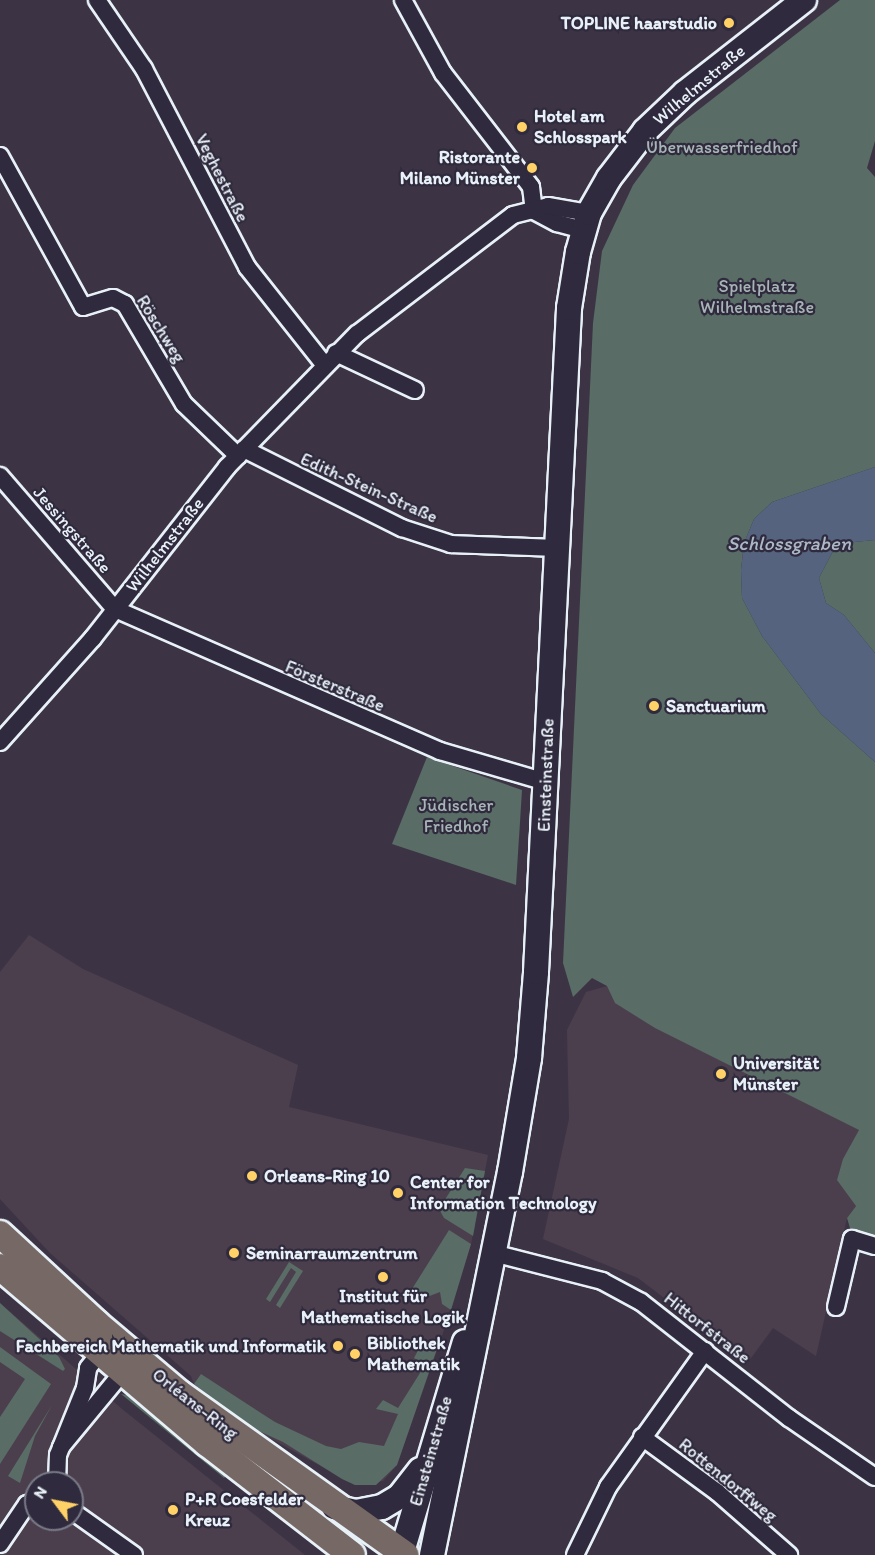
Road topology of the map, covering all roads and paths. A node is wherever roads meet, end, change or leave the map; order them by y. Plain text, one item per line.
1 (97, 0) edge
2 (403, 0) edge
3 (804, 0) edge
4 (0, 156) edge
5 (534, 211) junction
6 (587, 222) junction
7 (330, 359) junction
8 (415, 390) dead end
9 (241, 452) junction
10 (0, 476) edge
11 (556, 548) junction
12 (115, 609) junction
13 (0, 742) edge
14 (546, 782) junction
15 (0, 1234) edge
16 (875, 1246) edge
17 (493, 1253) junction
18 (0, 1267) edge
19 (836, 1307) dead end
20 (478, 1316) junction
21 (124, 1347) junction
22 (705, 1351) junction
23 (93, 1361) junction
24 (122, 1373) junction
25 (642, 1437) junction
26 (432, 1446) junction
27 (61, 1447) junction
28 (56, 1471) edge
29 (875, 1477) edge
30 (334, 1507) junction
31 (24, 1508) edge
32 (84, 1520) edge
33 (0, 1544) edge
34 (403, 1554) edge
35 (134, 1555) edge
36 (352, 1555) edge
37 (432, 1555) edge
38 (575, 1555) edge
39 (789, 1555) edge

1 - 7 street, Veghestraße
2 - 5 street
3 - 6 main road, Wilhelmstraße
4 - 9 street, Röschweg
5 - 6 street, Wilhelmstraße
5 - 7 street, Wilhelmstraße
6 - 11 main road, Einsteinstraße
7 - 8 street
7 - 9 street, Wilhelmstraße
9 - 11 street, Edith-Stein-Straße
9 - 12 street, Wilhelmstraße
10 - 12 street, Jessingstraße
11 - 14 main road, Einsteinstraße
12 - 13 street, Wilhelmstraße
12 - 14 street, Försterstraße
14 - 17 main road, Einsteinstraße
15 - 21 main road, Orléans-Ring
16 - 19 street
17 - 20 main road, Einsteinstraße
17 - 22 street, Hittorfstraße
18 - 23 main road, Orléans-Ring
20 - 26 main road, Einsteinstraße
20 - 37 main road, Einsteinstraße
21 - 23 street
21 - 24 street
21 - 30 main road, Orléans-Ring
22 - 25 street
22 - 29 street, Hittorfstraße
23 - 24 main road, Orléans-Ring
23 - 27 street
24 - 27 street
24 - 36 main road, Orléans-Ring
25 - 38 street
25 - 39 street, Rottendorffweg
26 - 30 main road
26 - 34 main road, Einsteinstraße
27 - 28 street
30 - 34 main road, Orléans-Ring
31 - 33 street
32 - 35 street

